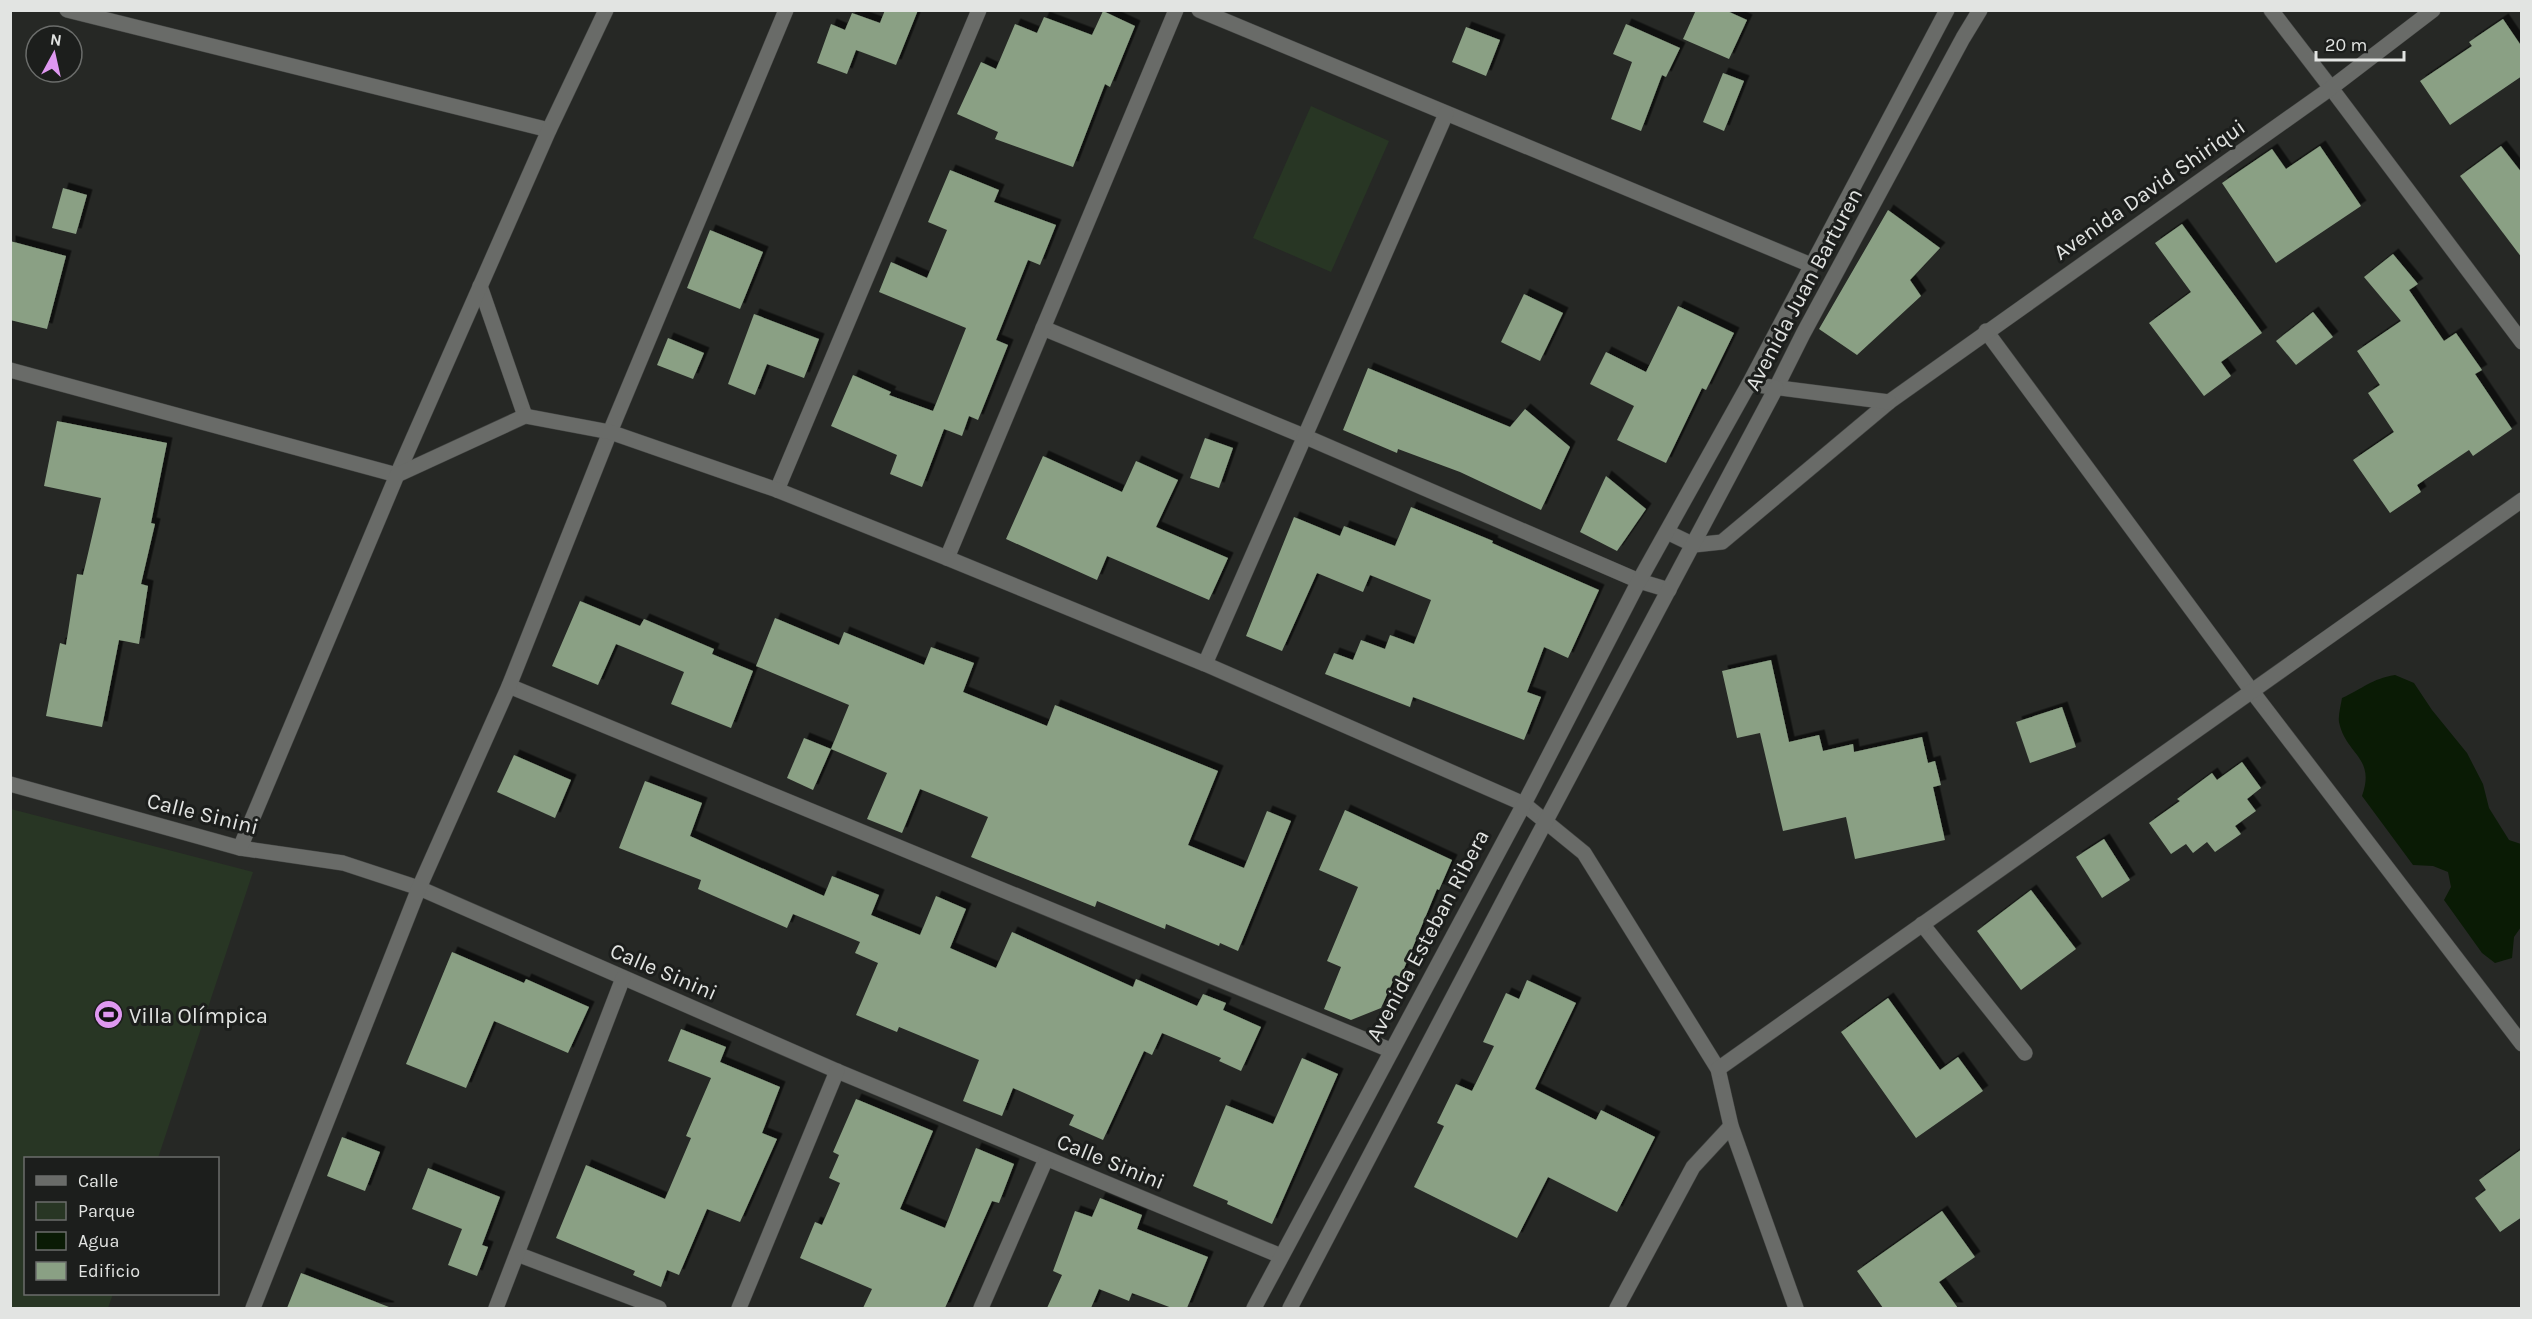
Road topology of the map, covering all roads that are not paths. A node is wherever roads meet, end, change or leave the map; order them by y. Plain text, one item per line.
1 (67, 10) edge
2 (606, 10) edge
3 (786, 10) edge
4 (979, 10) edge
5 (1176, 10) edge
6 (1199, 10) edge
7 (1947, 10) edge
8 (1980, 10) edge
9 (2271, 10) edge
10 (2433, 10) edge
11 (2331, 88) junction
12 (1446, 114) junction
13 (549, 130) junction
14 (1811, 265) junction
15 (480, 286) junction
16 (1043, 327) junction
17 (1986, 331) junction
18 (2522, 342) edge
19 (10, 370) edge
20 (1749, 384) junction
21 (1776, 388) junction
22 (1889, 402) junction
23 (525, 416) junction
24 (610, 432) junction
25 (1306, 437) junction
26 (398, 475) junction
27 (777, 490) junction
28 (2522, 500) edge
29 (1666, 532) junction
30 (1694, 545) junction
31 (946, 558) junction
32 (1639, 581) junction
33 (1669, 590) junction
34 (1205, 664) junction
35 (509, 686) junction
36 (2251, 690) junction
37 (10, 784) edge
38 (1524, 804) junction
39 (1546, 822) junction
40 (240, 848) junction
41 (419, 888) junction
42 (1922, 924) junction
43 (623, 978) junction
44 (2522, 1044) edge
45 (1390, 1050) junction
46 (2025, 1053) dead end
47 (1718, 1069) junction
48 (837, 1071) junction
49 (1731, 1126) junction
50 (1046, 1159) junction
51 (518, 1254) junction
52 (1281, 1256) junction
53 (253, 1308) edge
54 (496, 1308) edge
55 (659, 1308) edge
56 (739, 1308) edge
57 (981, 1308) edge
58 (1254, 1308) edge
59 (1290, 1308) edge
60 (1617, 1308) edge
61 (1796, 1308) edge

1 - 13 street
2 - 13 street
3 - 24 street
4 - 27 street
5 - 16 street
6 - 12 street
7 - 14 street, Avenida Juan Barturen
8 - 21 street, Avenida Juan Barturen
9 - 11 street
10 - 11 street, Avenida David Shiriqui
11 - 17 street, Avenida David Shiriqui
11 - 18 street
12 - 14 street
12 - 25 street
13 - 15 street
14 - 20 street, Avenida Juan Barturen
15 - 23 street
15 - 26 street
16 - 25 street
16 - 31 street
17 - 22 street, Avenida David Shiriqui
17 - 36 street
19 - 26 street
20 - 21 street
20 - 29 street, Avenida Juan Barturen
21 - 22 street
21 - 30 street, Avenida Juan Barturen
22 - 30 street, Avenida David Shiriqui
23 - 24 street
23 - 26 street
24 - 27 street
24 - 35 street
25 - 32 street
25 - 34 street
26 - 40 street
27 - 31 street
28 - 36 street
29 - 30 street
29 - 32 street, Avenida Juan Barturen
30 - 33 street, Avenida Juan Barturen
31 - 34 street
32 - 33 street
32 - 38 street, Avenida Esteban Ribera
33 - 39 street
34 - 38 street
35 - 41 street
35 - 45 street
36 - 42 street
36 - 44 street
37 - 40 street, Calle Sinini
38 - 39 street
38 - 45 street, Avenida Esteban Ribera
39 - 47 street
39 - 59 street
40 - 41 street, Calle Sinini
41 - 43 street, Calle Sinini
41 - 53 street
42 - 46 street
42 - 47 street
43 - 48 street, Calle Sinini
43 - 51 street
45 - 52 street, Avenida Esteban Ribera
47 - 49 street
48 - 50 street, Calle Sinini
48 - 56 street
49 - 60 street
49 - 61 street
50 - 52 street, Calle Sinini
50 - 57 street
51 - 54 street
51 - 55 street
52 - 58 street, Avenida Esteban Ribera

